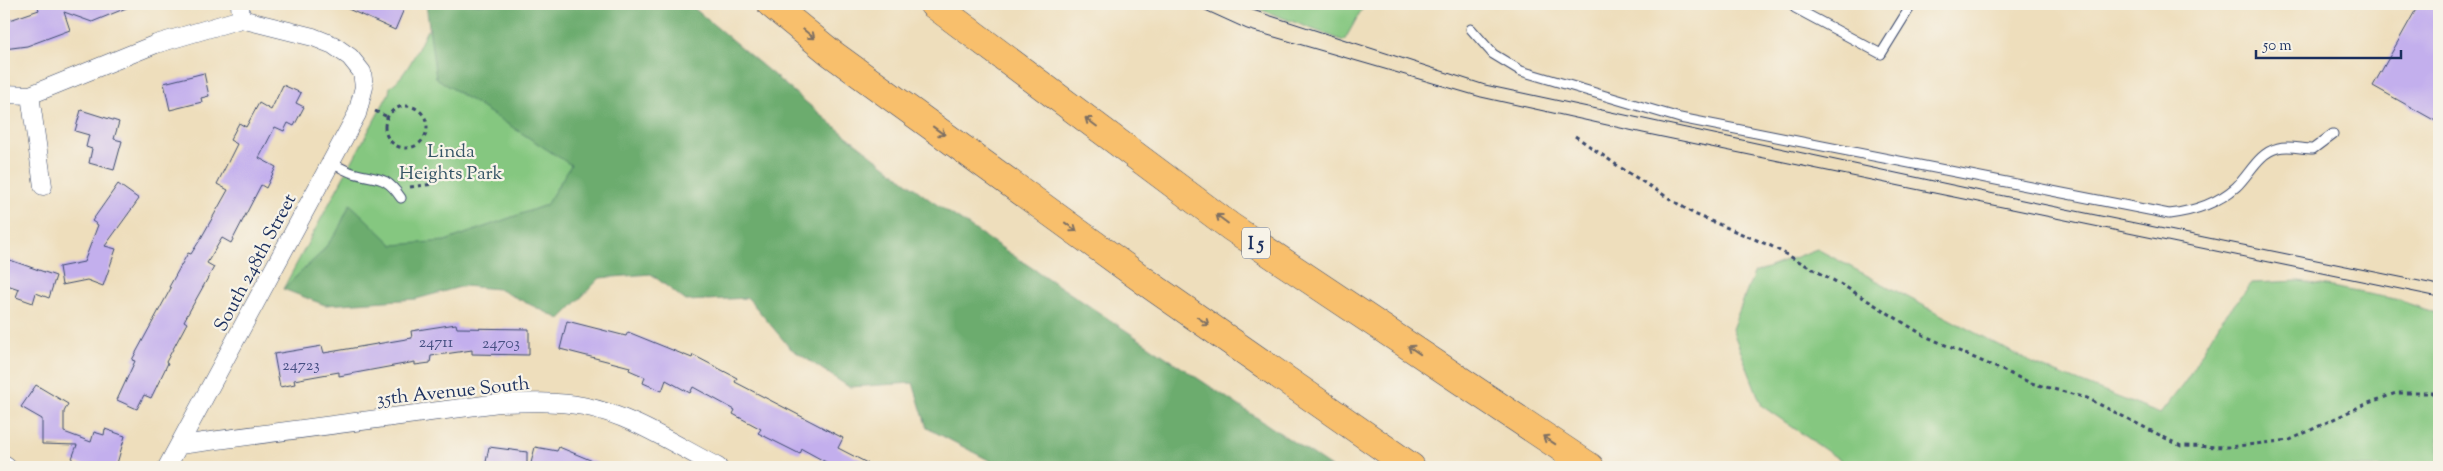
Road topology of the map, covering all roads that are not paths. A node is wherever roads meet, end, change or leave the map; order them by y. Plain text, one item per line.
1 (771, 4) edge
2 (933, 4) edge
3 (1797, 4) edge
4 (1912, 4) edge
5 (241, 11) edge
6 (1471, 29) dead end
7 (4, 94) edge
8 (30, 95) junction
9 (2332, 134) dead end
10 (331, 163) junction
11 (43, 186) dead end
12 (401, 198) dead end
13 (180, 445) junction
14 (4, 465) edge
15 (7, 467) edge
16 (167, 467) edge
17 (718, 467) edge
18 (1411, 467) edge
19 (1590, 467) edge

1 -> 18 highway
19 -> 2 highway, I 5
3 - 4 lane
5 - 8 street
5 - 10 street, South 248th Street
6 - 9 lane
7 - 8 street
8 - 11 street
10 - 12 lane
10 - 13 street, South 248th Street
13 - 16 street, South 248th Street
13 - 17 street, 35th Avenue South
14 - 15 street

